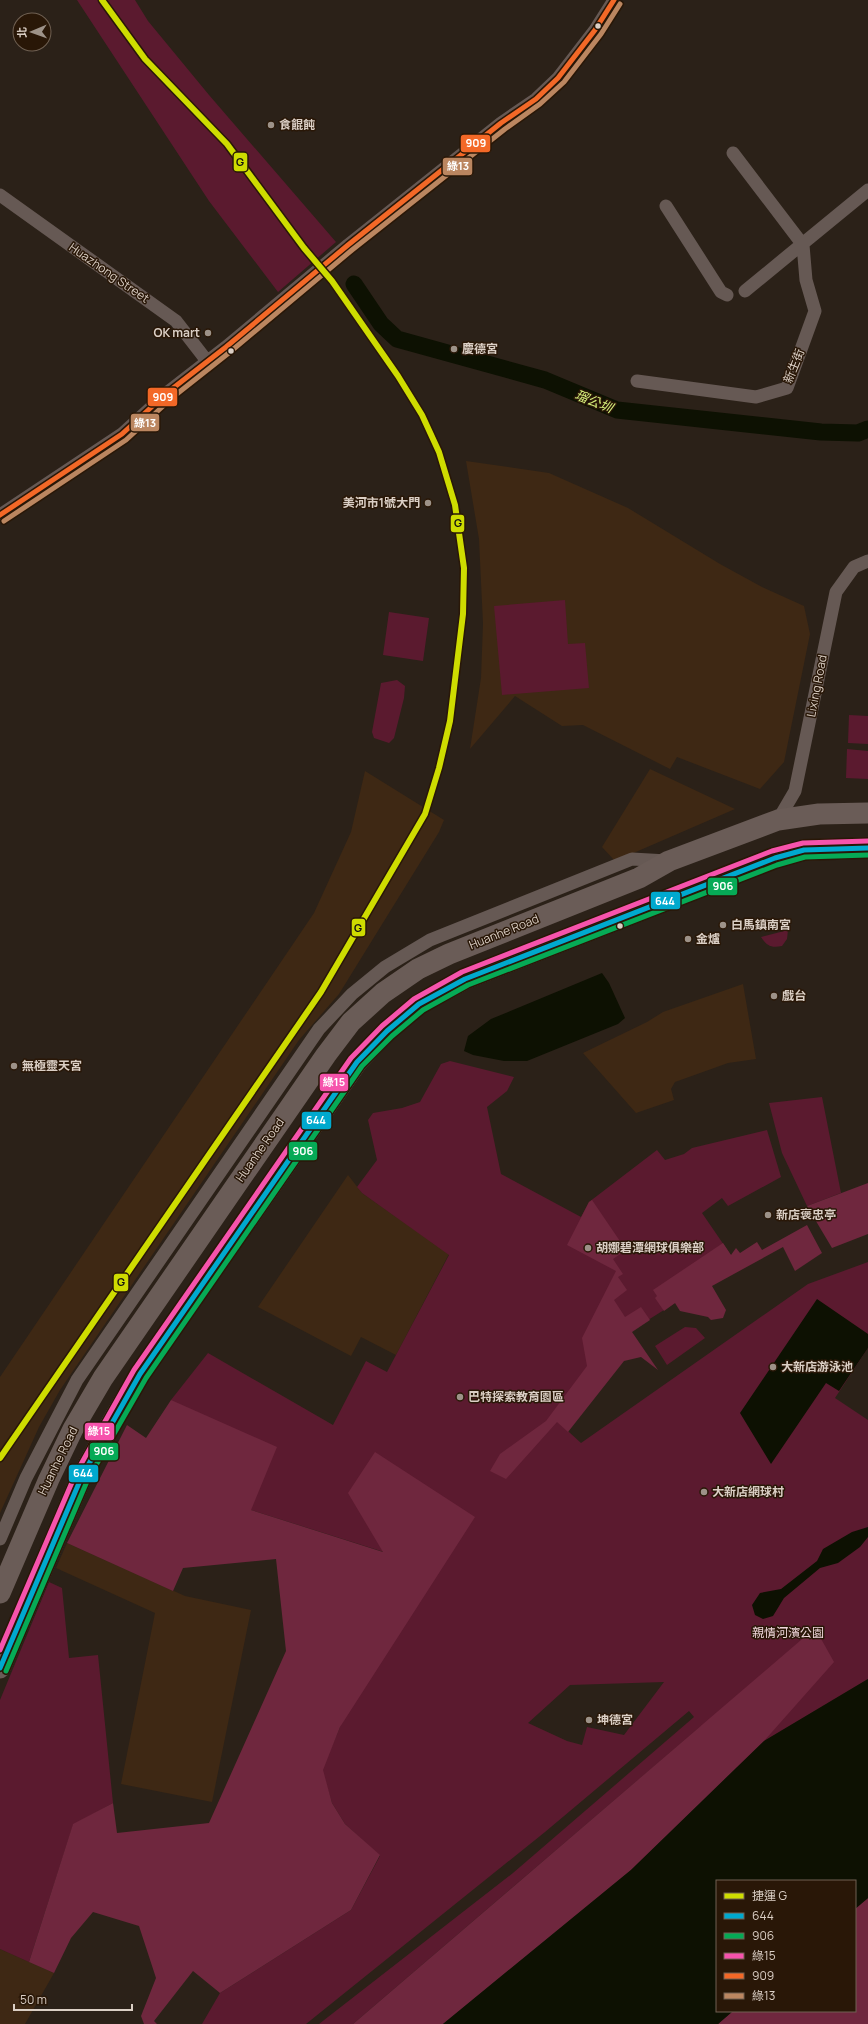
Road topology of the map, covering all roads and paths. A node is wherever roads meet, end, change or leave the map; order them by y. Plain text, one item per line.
1 (614, 0) edge
2 (734, 153) dead end
3 (868, 190) edge
4 (0, 195) edge
5 (666, 206) dead end
6 (803, 245) junction
7 (745, 291) dead end
8 (727, 295) dead end
9 (207, 361) junction
10 (637, 381) dead end
11 (0, 515) edge
12 (868, 561) edge
13 (868, 813) edge
14 (778, 820) junction
15 (868, 848) edge
16 (669, 861) junction
17 (0, 1539) edge
18 (0, 1593) edge
19 (0, 1668) edge

1 - 9 street
2 - 6 street
3 - 6 street
4 - 9 street, Huazhong Street
5 - 8 street
6 - 7 street
6 - 10 street, 新生街
9 - 11 street
12 - 14 street, Lixing Road
13 - 14 highway, Huanhe Road
14 - 16 highway, Huanhe Road
15 - 19 highway
16 - 17 street, Huanhe Road
16 - 18 highway, Huanhe Road

